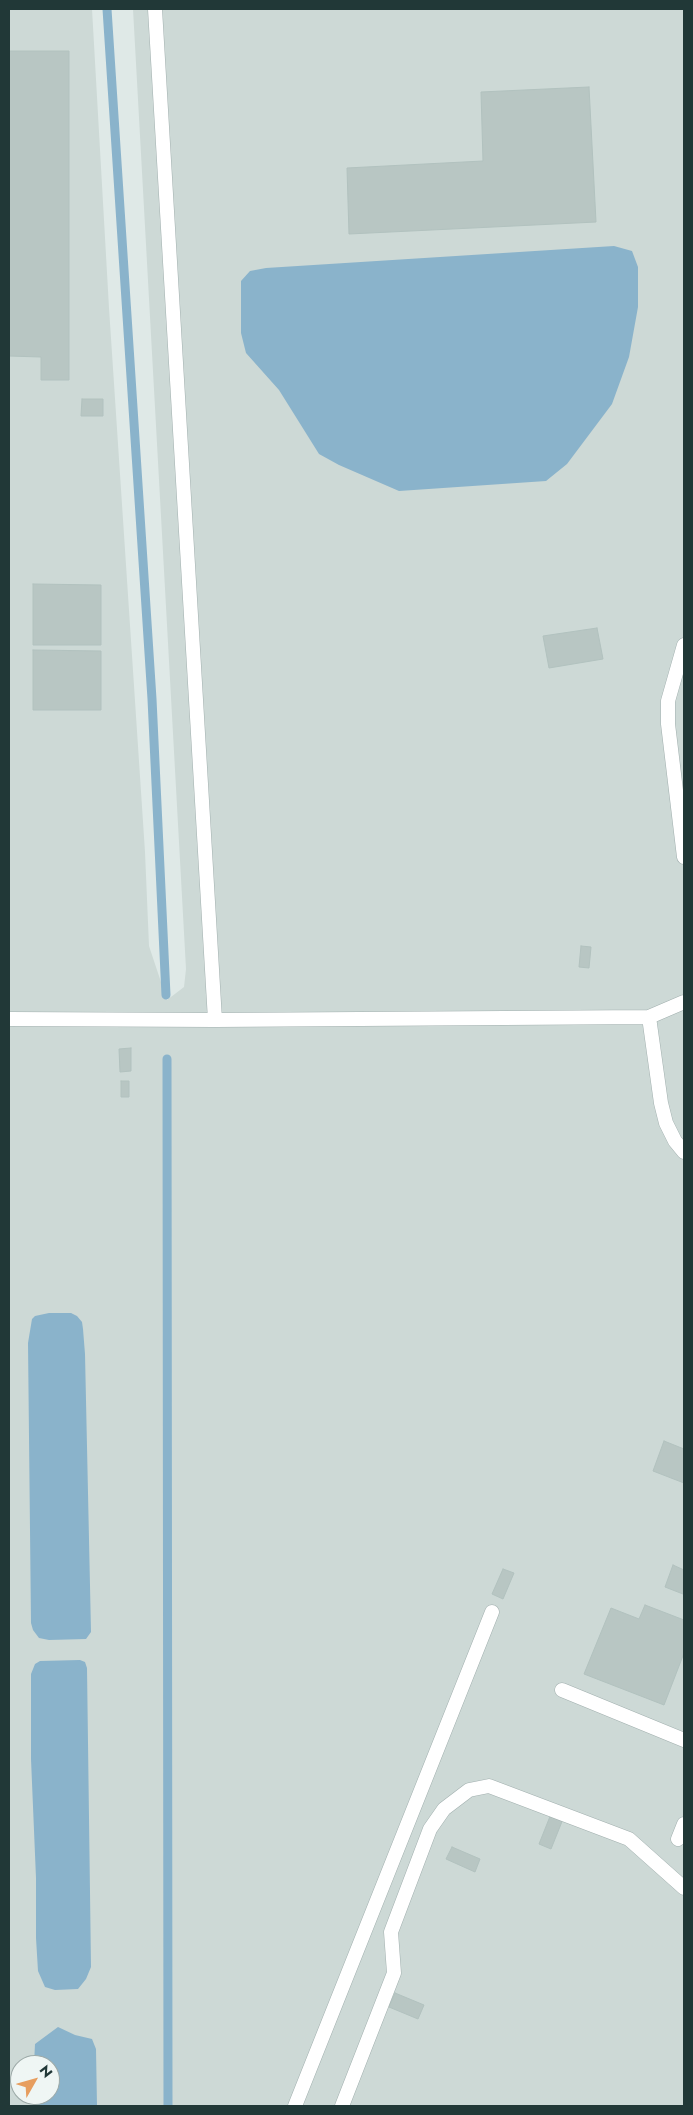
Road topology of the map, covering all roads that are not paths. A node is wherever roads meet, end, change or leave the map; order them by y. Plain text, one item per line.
1 (155, 9) edge
2 (684, 645) edge
3 (684, 857) edge
4 (684, 1002) edge
5 (649, 1017) junction
6 (9, 1019) edge
7 (215, 1020) junction
8 (684, 1152) edge
9 (492, 1612) dead end
10 (562, 1690) dead end
11 (684, 1740) edge
12 (684, 1824) edge
13 (678, 1839) dead end
14 (684, 1888) edge
15 (295, 2106) edge
16 (342, 2106) edge

1 - 7 lane
2 - 3 lane
4 - 5 lane
5 - 7 lane
5 - 8 lane
6 - 7 lane
9 - 15 lane
10 - 11 lane
12 - 13 lane
14 - 16 lane

